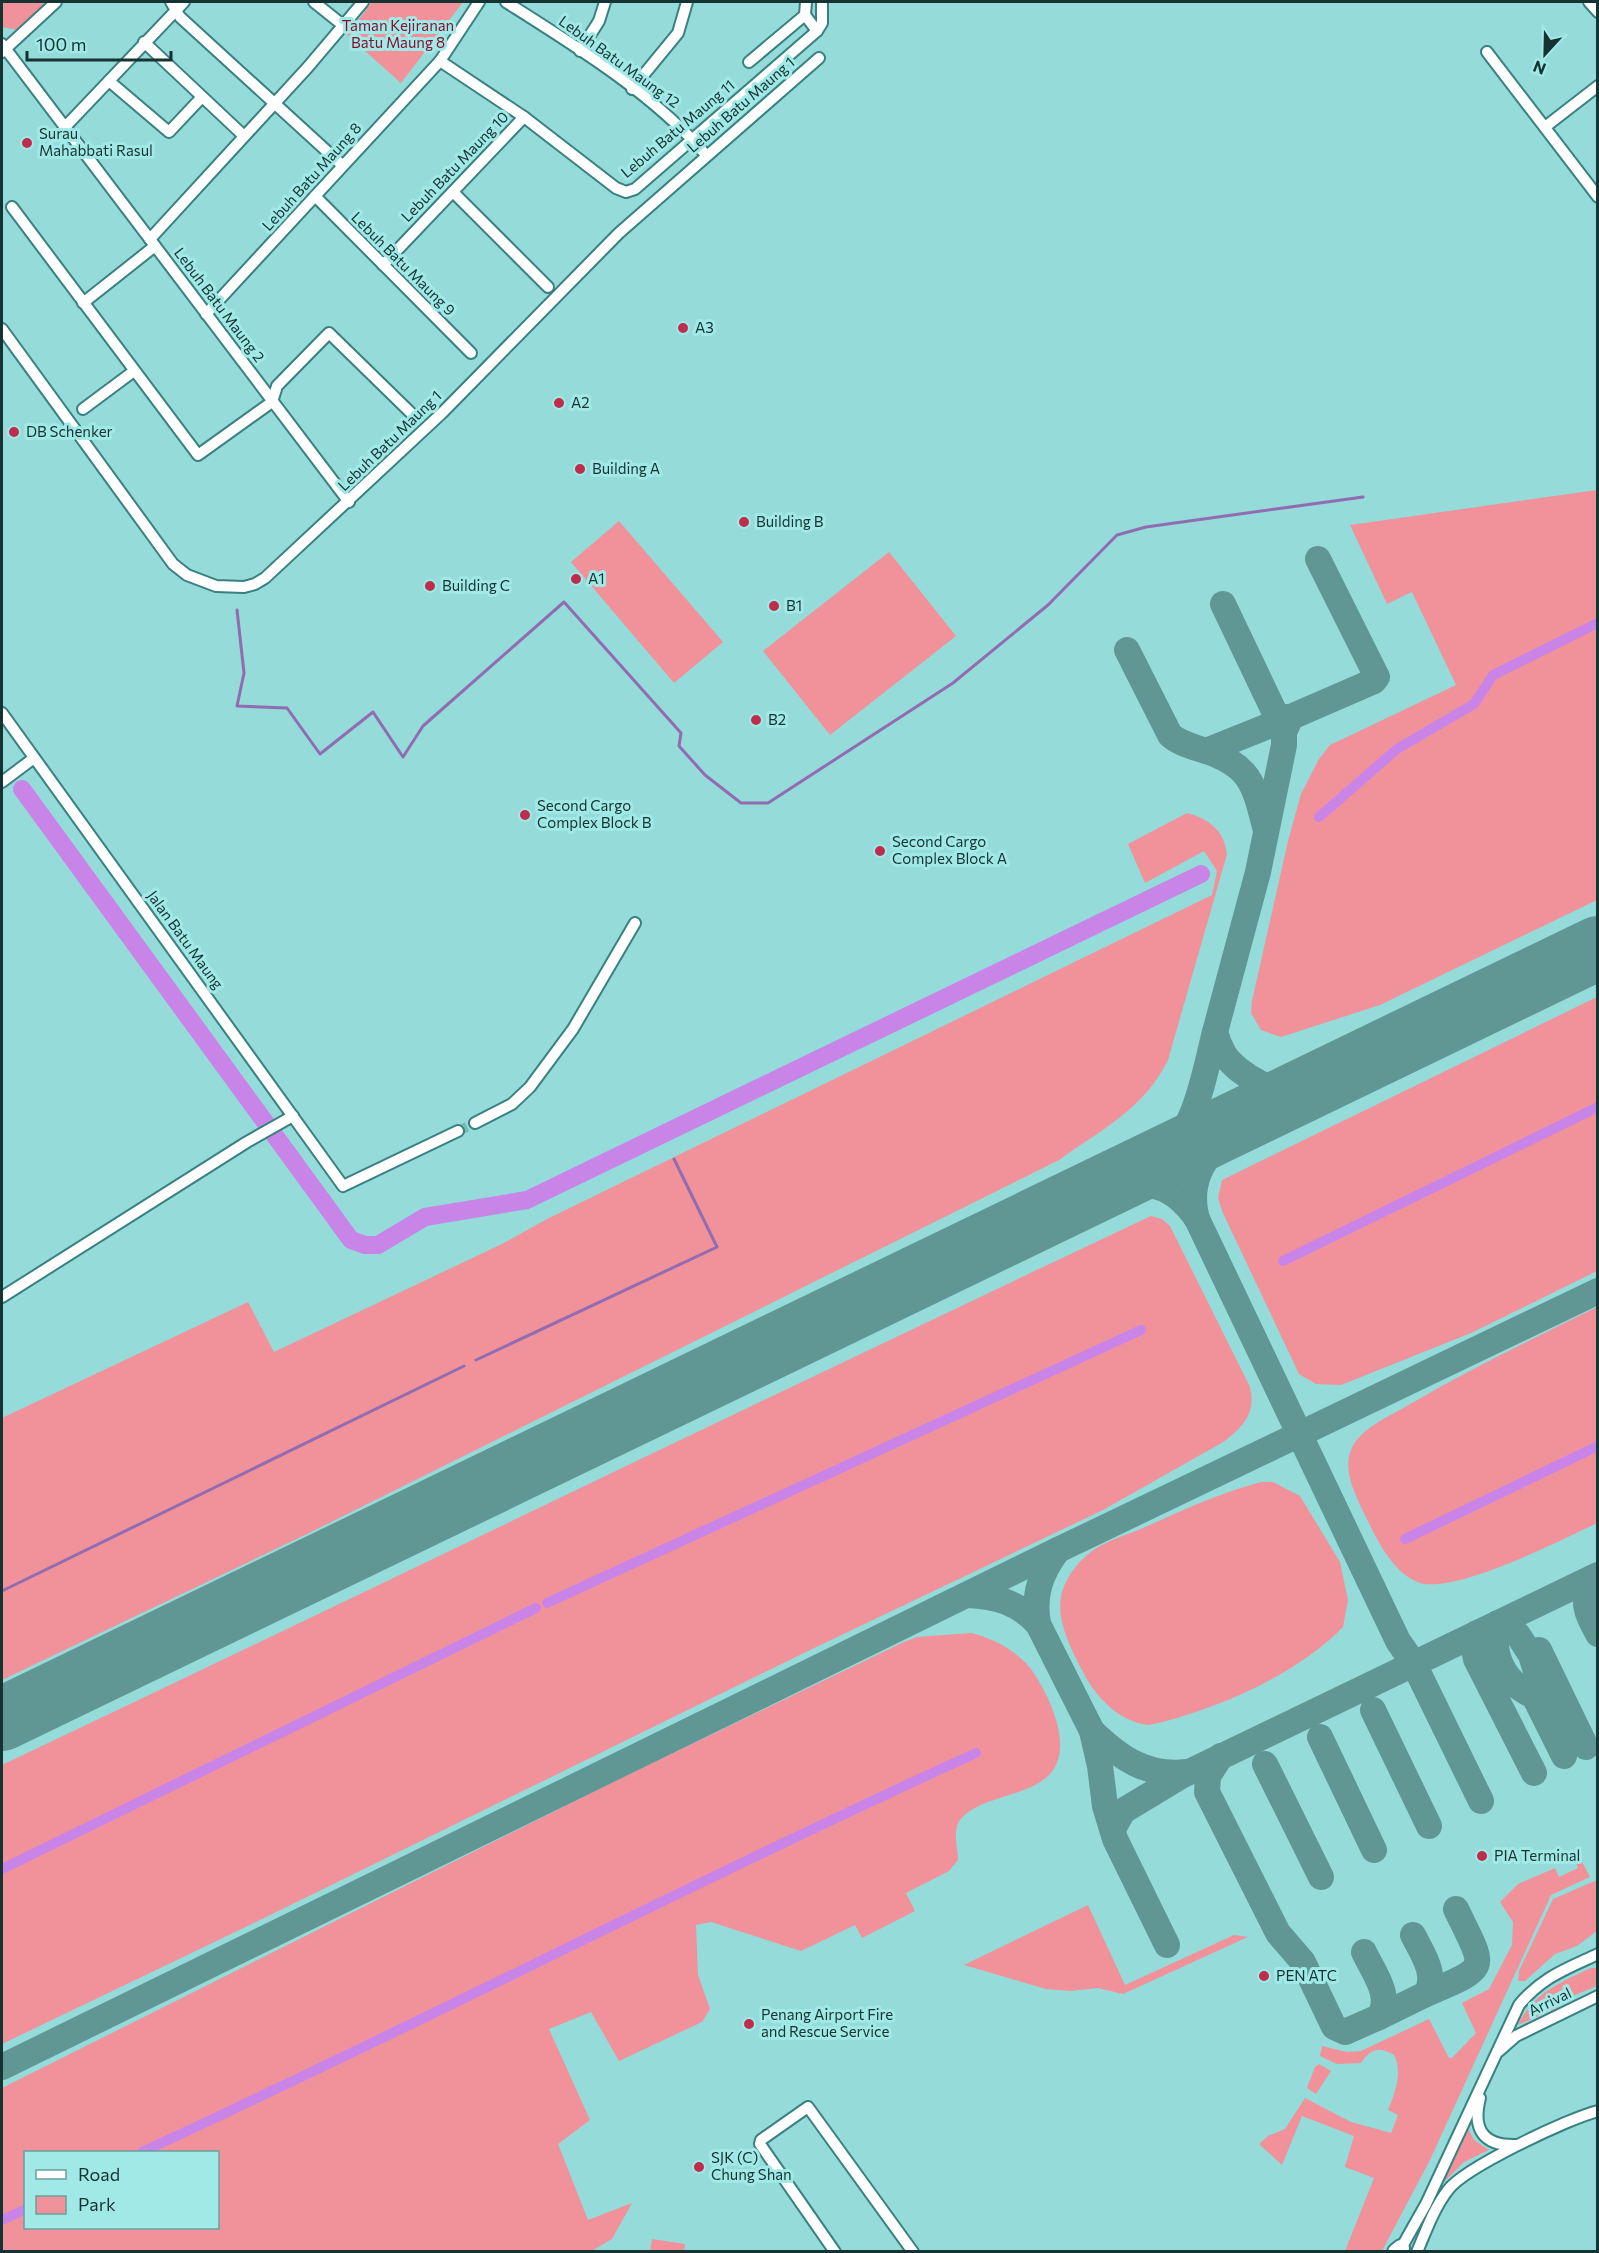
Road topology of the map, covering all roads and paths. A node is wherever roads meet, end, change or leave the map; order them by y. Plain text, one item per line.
1 (56, 2) edge
2 (184, 2) edge
3 (314, 2) edge
4 (363, 2) edge
5 (478, 2) edge
6 (506, 2) edge
7 (605, 2) edge
8 (687, 2) edge
9 (806, 2) edge
10 (822, 2) edge
11 (1589, 2) edge
12 (173, 6) edge
13 (1598, 12) edge
14 (805, 15) junction
15 (344, 26) junction
16 (817, 31) junction
17 (144, 42) junction
18 (3, 48) edge
19 (580, 51) junction
20 (1486, 52) dead end
21 (819, 57) dead end
22 (440, 60) junction
23 (749, 62) dead end
24 (109, 81) junction
25 (1598, 86) edge
26 (632, 89) junction
27 (202, 97) junction
28 (275, 103) junction
29 (524, 117) junction
30 (66, 126) junction
31 (1545, 128) junction
32 (244, 136) junction
33 (691, 137) junction
34 (706, 155) junction
35 (342, 165) junction
36 (453, 192) junction
37 (315, 196) junction
38 (1598, 197) edge
39 (12, 207) dead end
40 (152, 242) junction
41 (383, 265) junction
42 (548, 287) dead end
43 (83, 303) junction
44 (206, 314) junction
45 (2, 329) edge
46 (471, 353) dead end
47 (134, 370) junction
48 (272, 402) junction
49 (83, 409) dead end
50 (412, 414) dead end
51 (349, 502) junction
52 (2, 713) edge
53 (34, 758) junction
54 (2, 782) edge
55 (635, 923) dead end
56 (292, 1116) junction
57 (475, 1123) tunnel mouth
58 (458, 1131) tunnel mouth
59 (2, 1297) edge
60 (1598, 1954) edge
61 (1598, 1996) edge
62 (1512, 2033) junction
63 (1485, 2077) junction
64 (1598, 2111) edge
65 (1522, 2145) junction
66 (1404, 2251) edge
67 (835, 2252) edge
68 (913, 2252) edge

1 - 18 street
2 - 12 street
3 - 15 street
4 - 15 street
5 - 22 street
6 - 19 street, Lebuh Batu Maung 12
7 - 19 street
8 - 26 street
9 - 14 street
10 - 16 street
11 - 13 street
12 - 17 street
12 - 28 street
14 - 16 street
14 - 23 street
15 - 28 street
16 - 33 street, Lebuh Batu Maung 11
17 - 24 street
17 - 27 street
18 - 30 street, Lebuh Batu Maung 2
19 - 26 street, Lebuh Batu Maung 12
20 - 31 street
21 - 34 street, Lebuh Batu Maung 1
22 - 29 street, Lebuh Batu Maung 11
22 - 35 street, Lebuh Batu Maung 8
24 - 27 street
24 - 30 street
25 - 31 street
26 - 33 street, Lebuh Batu Maung 12
27 - 32 street
28 - 32 street
28 - 35 street
29 - 33 street, Lebuh Batu Maung 11
29 - 36 street, Lebuh Batu Maung 10
30 - 40 street, Lebuh Batu Maung 2
31 - 38 street
32 - 40 street
33 - 34 street, Lebuh Batu Maung 12
34 - 51 street, Lebuh Batu Maung 1
35 - 37 street, Lebuh Batu Maung 8
36 - 41 street, Lebuh Batu Maung 10
36 - 42 street
37 - 41 street, Lebuh Batu Maung 9
37 - 44 street, Lebuh Batu Maung 8
39 - 43 street
40 - 43 street
40 - 44 street, Lebuh Batu Maung 2
41 - 46 street, Lebuh Batu Maung 9
43 - 47 street
44 - 48 street, Lebuh Batu Maung 2
45 - 51 street, Lebuh Batu Maung 1
47 - 48 street
47 - 49 street
48 - 50 street
48 - 51 street, Lebuh Batu Maung 2
52 - 53 street, Jalan Batu Maung
53 - 54 street
53 - 56 street, Jalan Batu Maung
55 - 57 street
56 - 58 street, Jalan Batu Maung
56 - 59 street
60 - 62 street
61 - 62 street, Arrival
62 - 63 street
63 - 65 street
63 - 66 street
64 - 65 street
65 - 66 street
67 - 68 street

